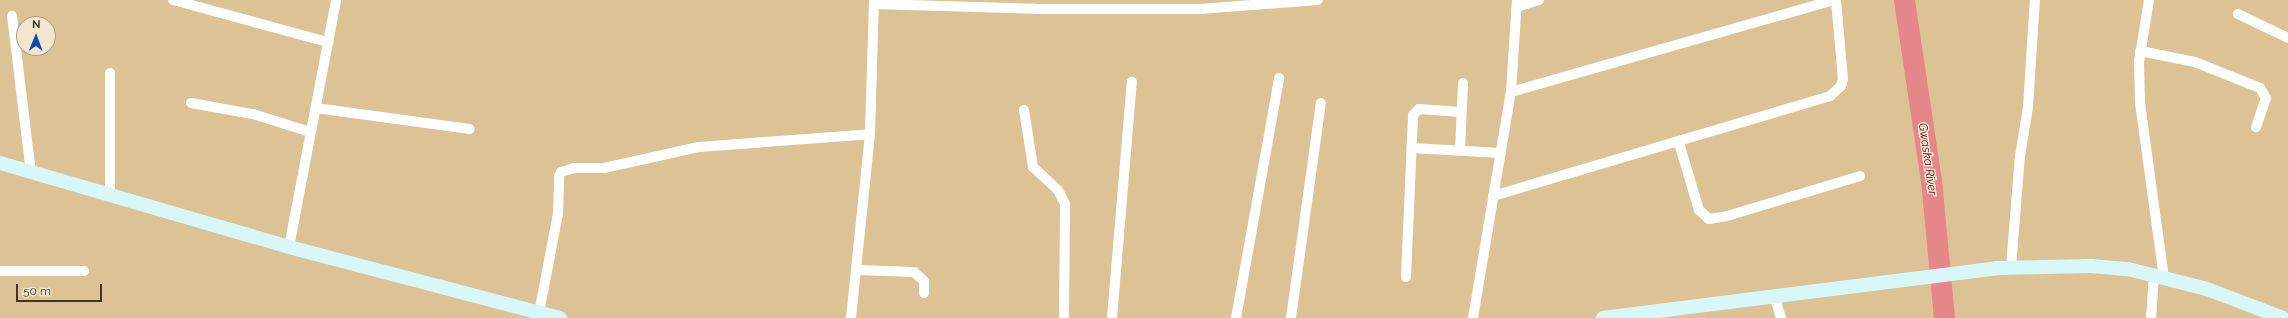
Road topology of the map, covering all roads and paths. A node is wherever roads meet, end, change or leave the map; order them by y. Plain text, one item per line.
1 (173, 0) edge
2 (336, 0) edge
3 (1318, 0) edge
4 (1539, 0) edge
5 (1835, 0) edge
6 (2035, 0) edge
7 (2149, 0) edge
8 (874, 2) edge
9 (1517, 3) edge
10 (2238, 14) dead end
11 (12, 16) dead end
12 (2288, 38) edge
13 (328, 42) junction
14 (2140, 51) junction
15 (110, 73) dead end
16 (1279, 78) dead end
17 (1132, 82) dead end
18 (1463, 83) dead end
19 (1511, 92) junction
20 (191, 103) dead end
21 (1321, 103) dead end
22 (316, 108) junction
23 (1024, 110) dead end
24 (1461, 112) junction
25 (2256, 127) dead end
26 (470, 129) dead end
27 (310, 132) junction
28 (870, 134) junction
29 (1679, 143) junction
30 (1411, 148) junction
31 (1460, 150) junction
32 (1501, 152) junction
33 (0, 163) edge
34 (31, 172) junction
35 (1860, 176) dead end
36 (110, 195) junction
37 (1493, 196) junction
38 (288, 247) junction
39 (2011, 267) junction
40 (856, 270) junction
41 (0, 271) edge
42 (84, 271) dead end
43 (2159, 276) junction
44 (1406, 277) dead end
45 (924, 293) dead end
46 (1774, 295) junction
47 (539, 313) junction
48 (560, 318) edge
49 (851, 318) edge
50 (1064, 318) edge
51 (1112, 318) edge
52 (1236, 318) edge
53 (1291, 318) edge
54 (1473, 318) edge
55 (1603, 318) edge
56 (1781, 318) edge
57 (2151, 318) edge
58 (2283, 318) edge

1 - 13 street
2 - 13 street
3 - 8 street
4 - 9 street
5 - 19 street
5 - 29 street
6 - 39 street
7 - 14 street
8 - 28 street
9 - 19 street
10 - 12 street
11 - 34 street
13 - 22 street
14 - 25 street
14 - 43 street
15 - 36 street
16 - 52 street
17 - 51 street
18 - 24 street
19 - 32 street
20 - 27 street
21 - 53 street
22 - 26 street
22 - 27 street
23 - 50 street
24 - 30 street
24 - 31 street
27 - 38 street
28 - 40 street
28 - 47 street
29 - 35 street
29 - 37 street
30 - 31 street
30 - 44 street
31 - 32 street
32 - 37 street
33 - 34 main road
34 - 36 main road
36 - 38 main road
37 - 54 street
38 - 47 main road
39 - 43 main road
39 - 46 main road
40 - 45 street
40 - 49 street
41 - 42 street
43 - 57 street
43 - 58 main road
46 - 55 main road
46 - 56 street
47 - 48 main road

